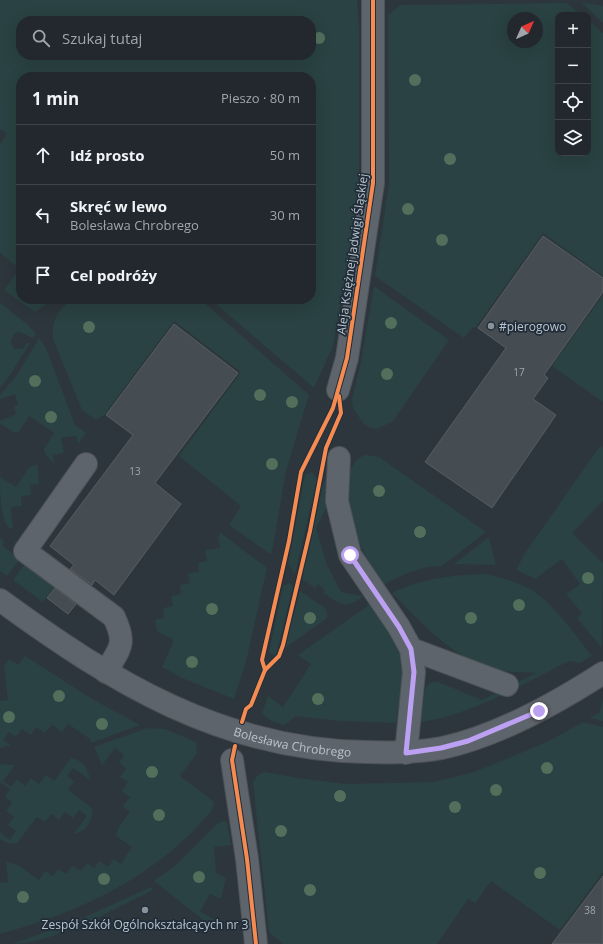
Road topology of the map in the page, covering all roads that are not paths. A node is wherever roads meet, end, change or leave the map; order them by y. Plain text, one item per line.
1 (373, 0) edge
2 (338, 390) dead end
3 (339, 458) dead end
4 (86, 464) dead end
5 (0, 600) edge
6 (411, 649) junction
7 (106, 672) junction
8 (603, 673) edge
9 (508, 685) dead end
10 (406, 753) junction
11 (232, 760) dead end
12 (256, 944) edge

1 - 2 street, Aleja Księżnej Jadwigi Śląskiej
3 - 6 street
4 - 7 street
5 - 7 street, Bolesława Chrobrego
6 - 9 street
6 - 10 street
7 - 10 street, Bolesława Chrobrego
8 - 10 street, Bolesława Chrobrego
11 - 12 street

